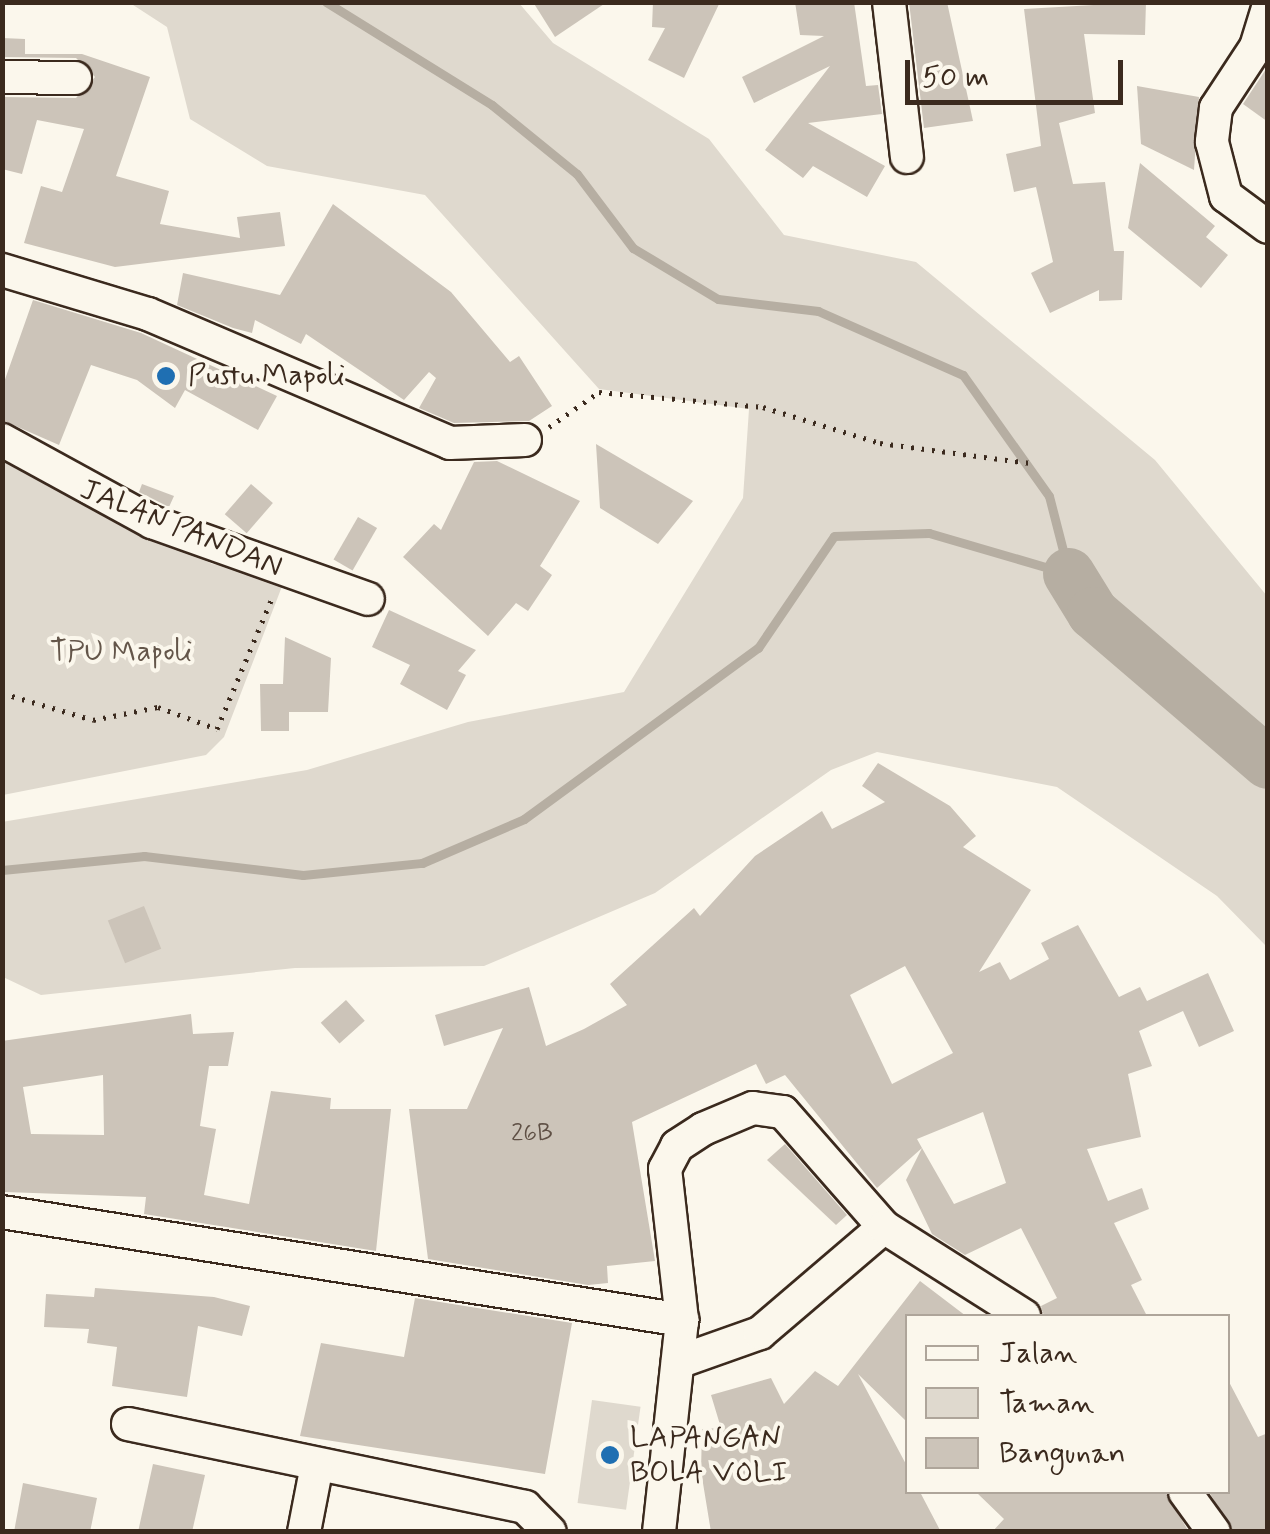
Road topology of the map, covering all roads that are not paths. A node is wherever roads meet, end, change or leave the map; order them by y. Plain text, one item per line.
1 (889, 2) edge
2 (1268, 8) edge
3 (2, 77) edge
4 (75, 78) dead end
5 (907, 157) dead end
6 (1268, 227) edge
7 (2, 270) edge
8 (2, 440) edge
9 (525, 440) road end
10 (368, 599) dead end
11 (2, 1212) edge
12 (884, 1228) junction
13 (1021, 1314) edge
14 (682, 1320) junction
15 (678, 1362) junction
16 (128, 1424) dead end
17 (316, 1470) junction
18 (1186, 1494) edge
19 (304, 1532) edge
20 (550, 1532) edge
21 (660, 1532) edge
22 (1214, 1532) edge

1 - 5 street
2 - 6 street
3 - 4 street
7 - 9 street
8 - 10 street, JALAN PANDAN
11 - 14 street
12 - 13 street
12 - 14 street
12 - 15 street
14 - 15 street
15 - 21 street
16 - 17 street
17 - 19 street
17 - 20 street
18 - 22 street

